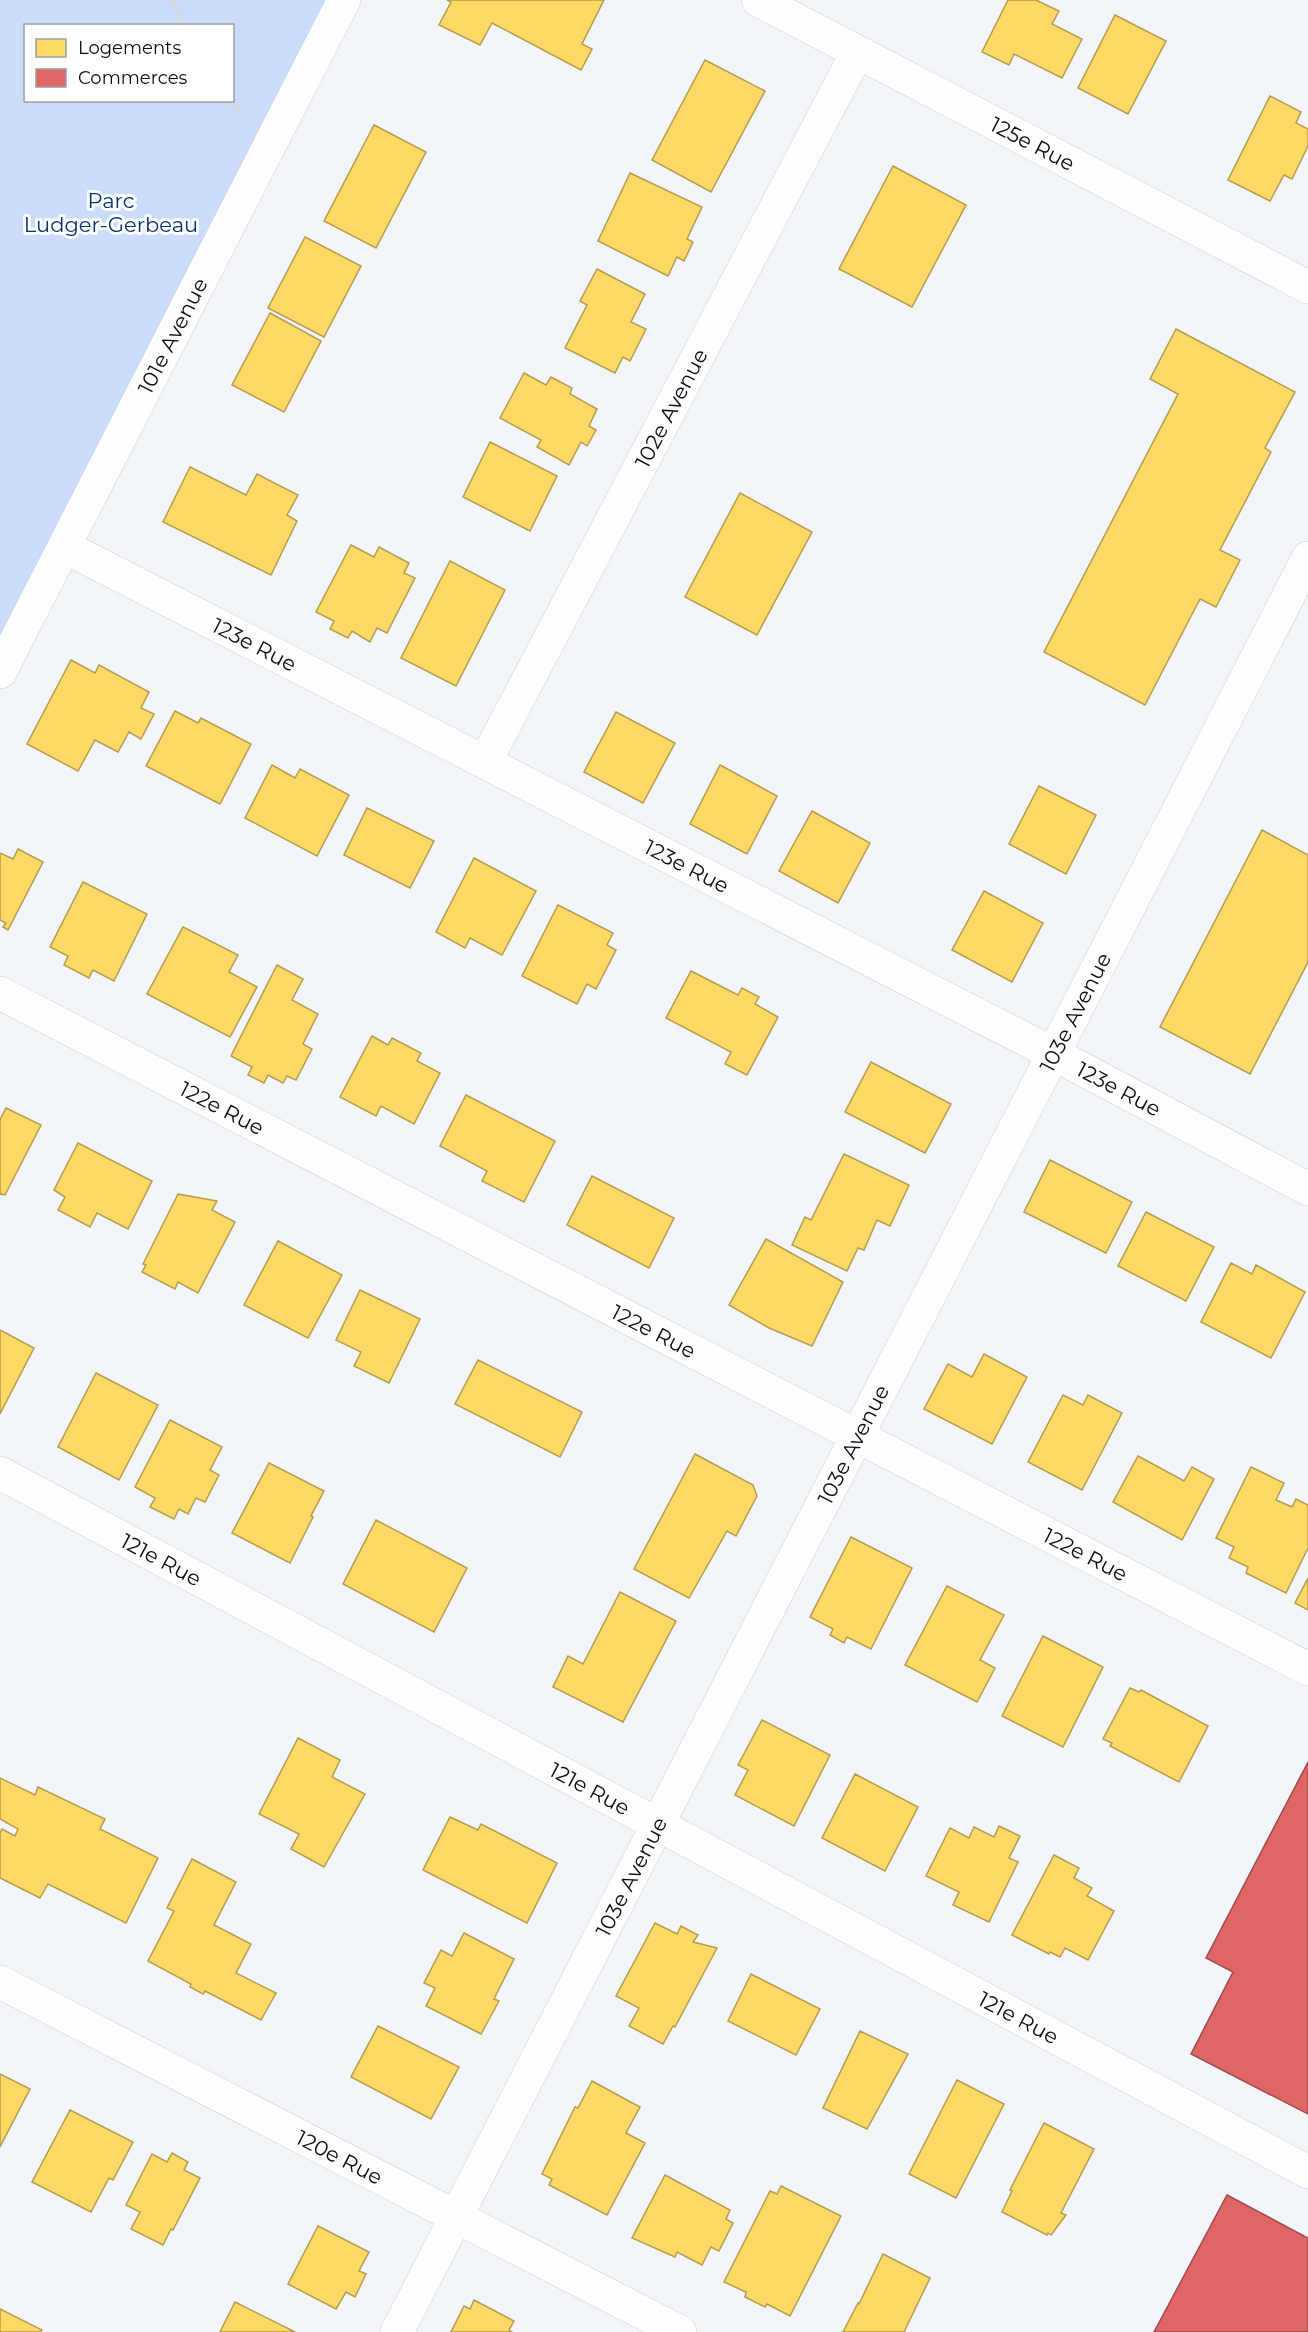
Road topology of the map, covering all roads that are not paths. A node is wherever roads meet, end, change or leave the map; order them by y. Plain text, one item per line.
1 (344, 0) edge
2 (758, 0) edge
3 (857, 53) junction
4 (1308, 287) edge
5 (64, 546) junction
6 (1308, 558) edge
7 (0, 672) edge
8 (485, 762) junction
9 (0, 993) edge
10 (1054, 1054) junction
11 (1308, 1189) edge
12 (857, 1436) junction
13 (0, 1473) edge
14 (1308, 1669) edge
15 (657, 1824) junction
16 (0, 1983) edge
17 (1308, 2172) edge
18 (456, 2217) junction
19 (397, 2332) edge
20 (680, 2332) edge

1 - 5 street, 101e Avenue
2 - 3 street, 125e Rue
3 - 4 street, 125e Rue
3 - 8 street, 102e Avenue
5 - 7 street, 101e Avenue
5 - 8 street, 123e Rue
6 - 10 street, 103e Avenue
8 - 10 street, 123e Rue
9 - 12 street, 122e Rue
10 - 11 street, 123e Rue
10 - 12 street, 103e Avenue
12 - 14 street, 122e Rue
12 - 15 street, 103e Avenue
13 - 15 street, 121e Rue
15 - 17 street, 121e Rue
15 - 18 street, 103e Avenue
16 - 18 street, 120e Rue
18 - 19 street, 103e Avenue
18 - 20 street, 120e Rue

